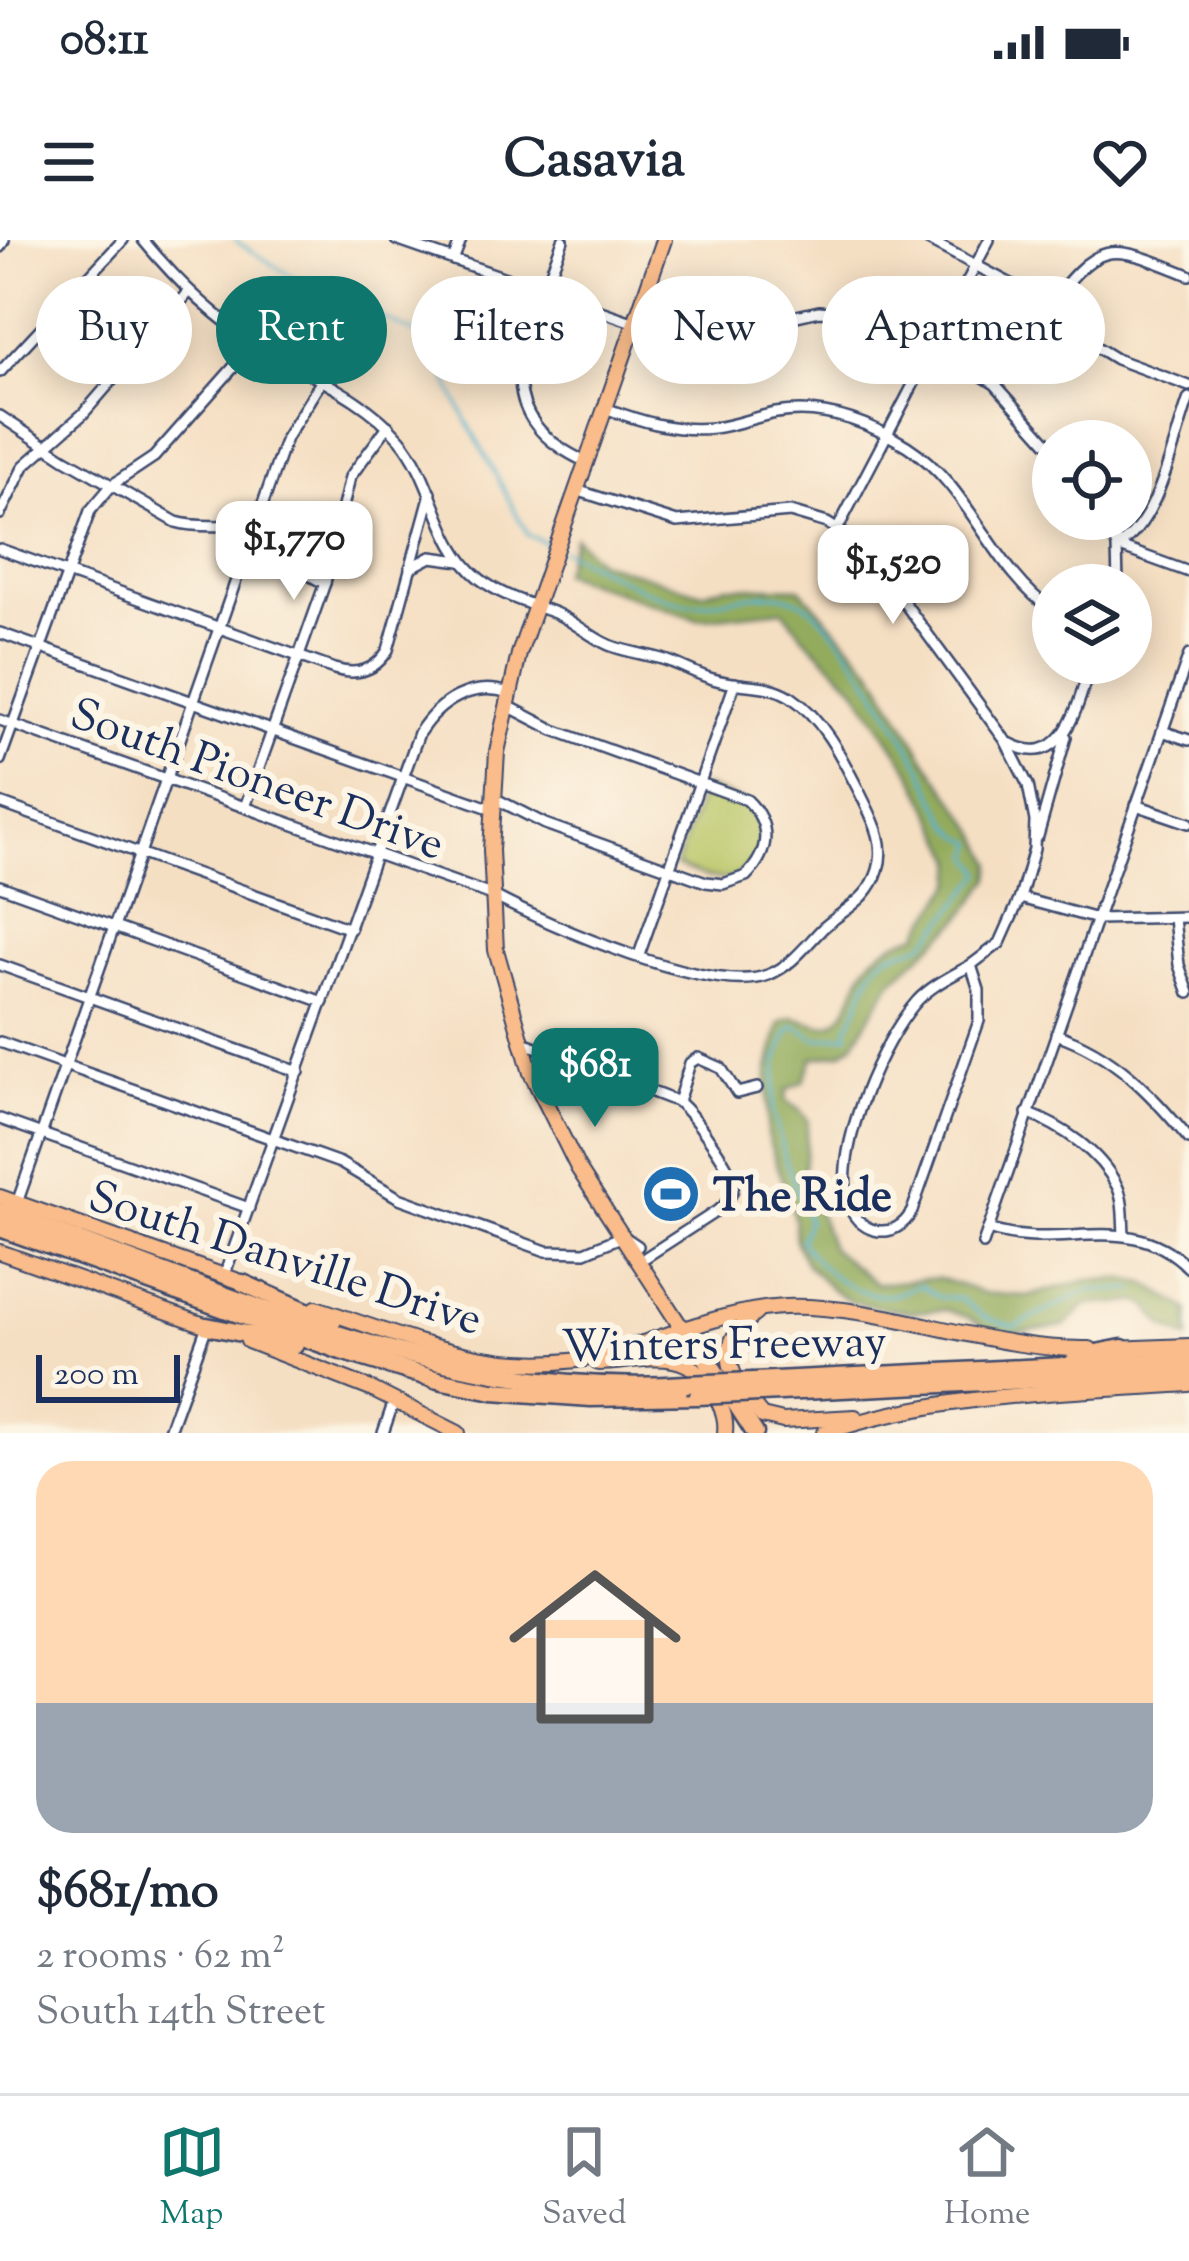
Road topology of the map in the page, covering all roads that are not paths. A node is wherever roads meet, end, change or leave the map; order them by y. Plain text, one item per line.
1 (123, 240) edge
2 (143, 240) edge
3 (396, 240) edge
4 (461, 240) edge
5 (563, 240) edge
6 (664, 240) edge
7 (928, 240) edge
8 (989, 240) edge
9 (453, 260) junction
10 (976, 264) junction
11 (1189, 275) edge
12 (175, 276) edge
13 (498, 276) edge
14 (551, 276) edge
15 (651, 276) edge
16 (970, 276) edge
17 (994, 276) edge
18 (1073, 276) edge
19 (192, 294) edge
20 (216, 313) edge
21 (631, 334) edge
22 (1105, 352) edge
23 (0, 372) edge
24 (109, 384) edge
25 (219, 384) edge
26 (320, 384) edge
27 (329, 384) edge
28 (519, 384) edge
29 (914, 384) edge
30 (995, 384) edge
31 (1189, 386) edge
32 (1189, 398) edge
33 (605, 408) junction
34 (0, 416) edge
35 (1032, 425) edge
36 (388, 426) junction
37 (887, 436) junction
38 (45, 446) junction
39 (586, 462) junction
40 (112, 485) junction
41 (576, 490) junction
42 (431, 494) junction
43 (0, 514) edge
44 (838, 528) junction
45 (256, 532) junction
46 (1114, 540) edge
47 (1117, 546) junction
48 (0, 549) edge
49 (462, 561) junction
50 (1117, 564) edge
51 (410, 568) junction
52 (1189, 572) edge
53 (66, 574) junction
54 (325, 583) junction
55 (1032, 593) edge
56 (534, 606) junction
57 (221, 628) junction
58 (0, 633) edge
59 (40, 647) junction
60 (299, 656) junction
61 (1189, 656) edge
62 (735, 683) junction
63 (1084, 684) edge
64 (507, 699) junction
65 (195, 703) junction
66 (0, 720) edge
67 (13, 724) junction
68 (273, 731) junction
69 (1067, 731) junction
70 (1162, 731) junction
71 (1004, 740) junction
72 (1189, 740) edge
73 (0, 760) edge
74 (403, 777) junction
75 (167, 780) junction
76 (702, 781) junction
77 (0, 803) edge
78 (492, 803) junction
79 (1136, 805) junction
80 (245, 807) junction
81 (1189, 823) edge
82 (1034, 849) junction
83 (142, 854) junction
84 (376, 854) junction
85 (670, 870) junction
86 (0, 886) edge
87 (494, 896) junction
88 (1020, 898) junction
89 (1189, 917) edge
90 (1174, 918) junction
91 (1097, 919) junction
92 (116, 927) junction
93 (350, 929) junction
94 (639, 955) junction
95 (970, 964) junction
96 (0, 965) edge
97 (1189, 993) edge
98 (90, 998) junction
99 (323, 1002) junction
100 (1056, 1034) junction
101 (0, 1042) edge
102 (525, 1042) junction
103 (67, 1066) junction
104 (298, 1072) junction
105 (757, 1088) dead end
106 (678, 1102) junction
107 (1027, 1113) junction
108 (0, 1119) edge
109 (42, 1134) junction
110 (1189, 1138) edge
111 (274, 1140) junction
112 (0, 1197) edge
113 (9, 1208) edge
114 (250, 1208) junction
115 (0, 1228) edge
116 (988, 1229) junction
117 (1124, 1235) junction
118 (623, 1237) junction
119 (982, 1244) dead end
120 (642, 1251) junction
121 (0, 1252) edge
122 (1189, 1268) edge
123 (224, 1277) junction
124 (243, 1283) junction
125 (760, 1310) junction
126 (729, 1316) junction
127 (680, 1318) junction
128 (207, 1326) junction
129 (662, 1337) junction
130 (729, 1344) junction
131 (1122, 1348) junction
132 (427, 1362) junction
133 (562, 1363) junction
134 (1187, 1366) edge
135 (396, 1369) junction
136 (898, 1376) junction
137 (756, 1387) junction
138 (929, 1387) junction
139 (1148, 1387) junction
140 (692, 1390) junction
141 (394, 1401) junction
142 (872, 1417) junction
143 (168, 1433) edge
144 (383, 1433) edge
145 (458, 1433) edge
146 (725, 1433) edge
147 (755, 1433) edge
148 (824, 1433) edge

1 - 23 street
2 - 12 street
3 - 9 street
4 - 9 street
5 - 14 street
6 - 15 main road
7 - 10 street
8 - 10 street
9 - 13 street
10 - 16 street
10 - 17 street
11 - 18 street
19 - 20 street
21 - 33 main road
22 - 31 street
24 - 38 street
25 - 40 street
26 - 45 street
27 - 36 street
28 - 39 street
29 - 37 street
30 - 35 street
32 - 47 street
33 - 37 street
33 - 39 main road
34 - 38 street
36 - 42 street
36 - 54 street
37 - 44 street
37 - 55 street
38 - 40 street
38 - 43 street
39 - 41 main road
40 - 45 street
40 - 53 street
41 - 44 street
41 - 56 main road
42 - 49 street
42 - 51 street
44 - 71 street
45 - 54 street
45 - 57 street
46 - 47 street
47 - 50 street
47 - 52 street
48 - 53 street
49 - 51 street
49 - 56 street, South Pioneer Drive
51 - 60 street
53 - 57 street
53 - 59 street
54 - 60 street
56 - 62 street, South Pioneer Drive
56 - 64 main road
57 - 60 street
57 - 65 street
58 - 59 street
59 - 65 street
59 - 67 street
60 - 68 street
61 - 70 street
62 - 76 street
62 - 94 street, South Pioneer Drive
63 - 69 street
64 - 74 street
64 - 76 street
64 - 78 main road
65 - 68 street
65 - 75 street
66 - 67 street, South Pioneer Drive
67 - 73 street
67 - 75 street, South Pioneer Drive
68 - 74 street
68 - 80 street
69 - 71 street
69 - 82 street
70 - 72 street
70 - 79 street
71 - 82 street
74 - 78 street
74 - 84 street
75 - 80 street, South Pioneer Drive
75 - 83 street
76 - 85 street
76 - 85 street
77 - 83 street
78 - 85 street
78 - 87 main road
79 - 81 street
79 - 91 street
80 - 84 street, South Pioneer Drive
82 - 88 street
83 - 92 street
83 - 93 street
84 - 87 street, South Pioneer Drive
84 - 93 street
85 - 94 street
86 - 92 street
87 - 94 street, South Pioneer Drive
87 - 102 main road
88 - 91 street
88 - 95 street
89 - 90 street
90 - 91 street
90 - 97 street
91 - 100 street
92 - 98 street
92 - 99 street
93 - 99 street
95 - 95 street
96 - 98 street
98 - 103 street
98 - 104 street
99 - 104 street
100 - 107 street
100 - 110 street
101 - 103 street
102 - 106 street
102 - 118 main road
102 - 120 main road
103 - 109 street
103 - 111 street
104 - 111 street
105 - 106 street
106 - 120 street
107 - 116 street
107 - 117 street
108 - 109 street
109 - 113 street
109 - 114 street
111 - 114 street
111 - 118 street
112 - 113 main road, South Danville Drive
113 - 123 main road, South Danville Drive
113 - 132 highway, Winters Freeway
114 - 123 street
115 - 135 highway, Winters Freeway
116 - 117 street
116 - 119 street
117 - 122 street
118 - 120 street
118 - 127 main road
120 - 127 main road
121 - 128 main road
123 - 124 main road, South Danville Drive
124 - 132 highway
124 - 133 main road, South Danville Drive
125 - 126 main road, South Danville Drive
125 - 130 main road
125 - 131 main road, South Danville Drive
126 - 127 main road, South Danville Drive
126 - 130 main road
127 - 129 main road, South Danville Drive
127 - 129 main road
127 - 147 highway
128 - 135 highway
128 - 141 main road
128 - 143 street
129 - 133 main road, South Danville Drive
130 - 142 main road
131 - 134 main road, South Danville Drive
131 - 136 highway
132 - 140 highway, Winters Freeway
133 - 146 main road
134 - 136 highway, Winters Freeway
134 - 138 highway, Winters Freeway
134 - 139 main road
135 - 140 highway, Winters Freeway
136 - 137 highway, Winters Freeway
137 - 138 highway, Winters Freeway
137 - 140 highway, Winters Freeway, bridge
138 - 139 highway
139 - 142 main road
141 - 144 street
141 - 145 main road
142 - 148 main road

